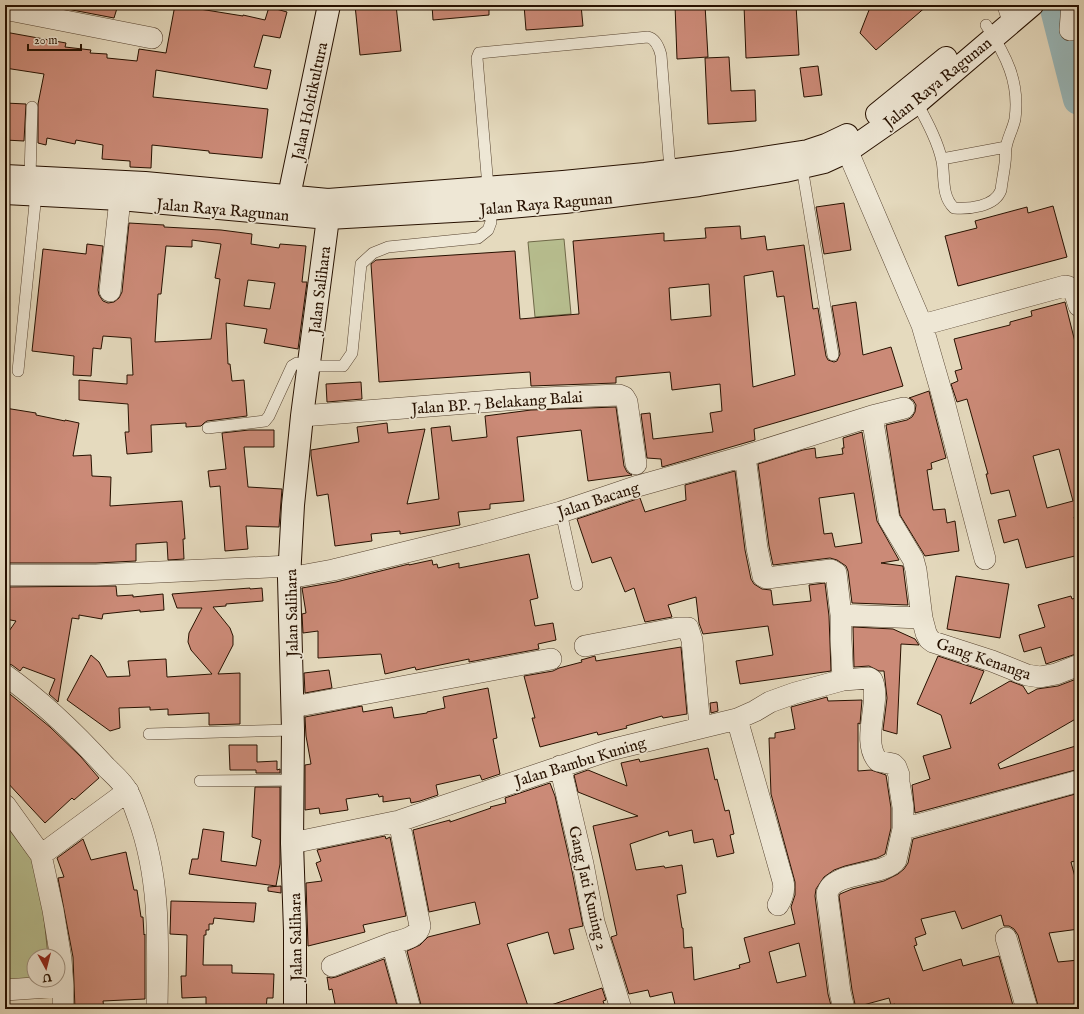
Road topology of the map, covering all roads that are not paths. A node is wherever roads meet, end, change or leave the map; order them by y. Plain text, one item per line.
1 (329, 5) edge
2 (1032, 5) edge
3 (1072, 5) edge
4 (5, 8) edge
5 (1010, 10) edge
6 (1070, 30) dead end
7 (990, 31) junction
8 (152, 38) dead end
9 (913, 96) junction
10 (32, 107) dead end
11 (845, 144) junction
12 (1006, 147) junction
13 (942, 160) junction
14 (802, 167) junction
15 (5, 176) edge
16 (673, 180) junction
17 (33, 186) junction
18 (5, 193) edge
19 (289, 196) junction
20 (488, 198) junction
21 (120, 199) junction
22 (328, 218) junction
23 (110, 291) dead end
24 (1079, 306) edge
25 (922, 326) junction
26 (833, 355) dead end
27 (309, 366) junction
28 (18, 371) dead end
29 (904, 408) dead end
30 (302, 416) junction
31 (872, 416) junction
32 (208, 428) dead end
33 (745, 456) junction
34 (636, 464) dead end
35 (561, 512) junction
36 (985, 559) dead end
37 (290, 572) junction
38 (5, 575) edge
39 (577, 585) dead end
40 (841, 616) junction
41 (922, 618) junction
42 (585, 646) dead end
43 (551, 659) dead end
44 (1079, 665) edge
45 (5, 675) edge
46 (843, 680) junction
47 (293, 707) junction
48 (737, 719) junction
49 (700, 728) junction
50 (293, 730) junction
51 (149, 734) dead end
52 (560, 766) junction
53 (294, 780) junction
54 (200, 781) dead end
55 (1079, 781) edge
56 (128, 791) junction
57 (5, 805) edge
58 (399, 821) junction
59 (903, 829) junction
60 (292, 843) junction
61 (42, 855) junction
62 (778, 905) dead end
63 (1006, 938) dead end
64 (392, 943) junction
65 (59, 948) edge
66 (332, 966) dead end
67 (34, 988) edge
68 (63, 988) edge
69 (5, 990) edge
70 (63, 1009) edge
71 (157, 1009) edge
72 (294, 1009) edge
73 (410, 1009) edge
74 (621, 1009) edge
75 (844, 1009) edge
76 (1027, 1009) edge

1 - 19 main road, Jalan Holtikultura
2 - 5 main road, Jalan Raya Ragunan
3 - 6 street
4 - 8 street
5 - 7 main road, Jalan Raya Ragunan
7 - 9 main road, Jalan Raya Ragunan
7 - 12 lane
9 - 11 main road, Jalan Raya Ragunan
9 - 13 lane
10 - 17 lane
11 - 14 main road, Jalan Raya Ragunan
11 - 16 main road, Jalan Raya Ragunan
11 - 25 street
12 - 13 lane
12 - 13 lane
14 - 16 main road, Jalan Raya Ragunan
14 - 26 lane
15 - 17 main road, Jalan Raya Ragunan
16 - 20 main road, Jalan Raya Ragunan
16 - 20 lane
17 - 18 main road, Jalan Raya Ragunan
17 - 19 main road, Jalan Raya Ragunan
17 - 21 main road, Jalan Raya Ragunan
17 - 28 lane
19 - 20 main road, Jalan Raya Ragunan
20 - 22 main road, Jalan Raya Ragunan
20 - 27 lane
21 - 22 main road, Jalan Raya Ragunan
21 - 23 street
22 - 27 main road, Jalan Salihara
24 - 25 street
25 - 36 street
27 - 30 main road, Jalan Salihara
27 - 32 lane
29 - 31 street, Jalan Bacang
30 - 34 street, Jalan BP. 7 Belakang Balai
30 - 37 main road, Jalan Salihara
31 - 33 street, Jalan Bacang
31 - 41 street, Gang Kenanga
33 - 35 street, Jalan Bacang
33 - 40 street
35 - 37 street, Jalan Bacang
35 - 39 lane
37 - 38 street, Jalan Bacang
37 - 47 main road, Jalan Salihara
40 - 41 street
40 - 46 street
41 - 44 street, Gang Kenanga
42 - 49 street
43 - 47 street
45 - 56 street
46 - 48 street, Jalan Bambu Kuning
46 - 59 street, Jalan Bambu Kuning
47 - 50 main road, Jalan Salihara
48 - 49 street, Jalan Bambu Kuning
48 - 62 street
49 - 52 street, Jalan Bambu Kuning
50 - 51 lane
50 - 53 main road, Jalan Salihara
52 - 58 street, Jalan Bambu Kuning
52 - 74 street, Gang Jati Kuning 2
53 - 54 lane
53 - 60 main road, Jalan Salihara
55 - 59 street
56 - 61 street
56 - 71 street
57 - 61 street
58 - 60 street, Jalan Bambu Kuning
58 - 64 street
59 - 75 street
60 - 72 main road, Jalan Salihara
61 - 65 street
63 - 76 street
64 - 66 street
64 - 73 street
67 - 69 street
68 - 70 street

